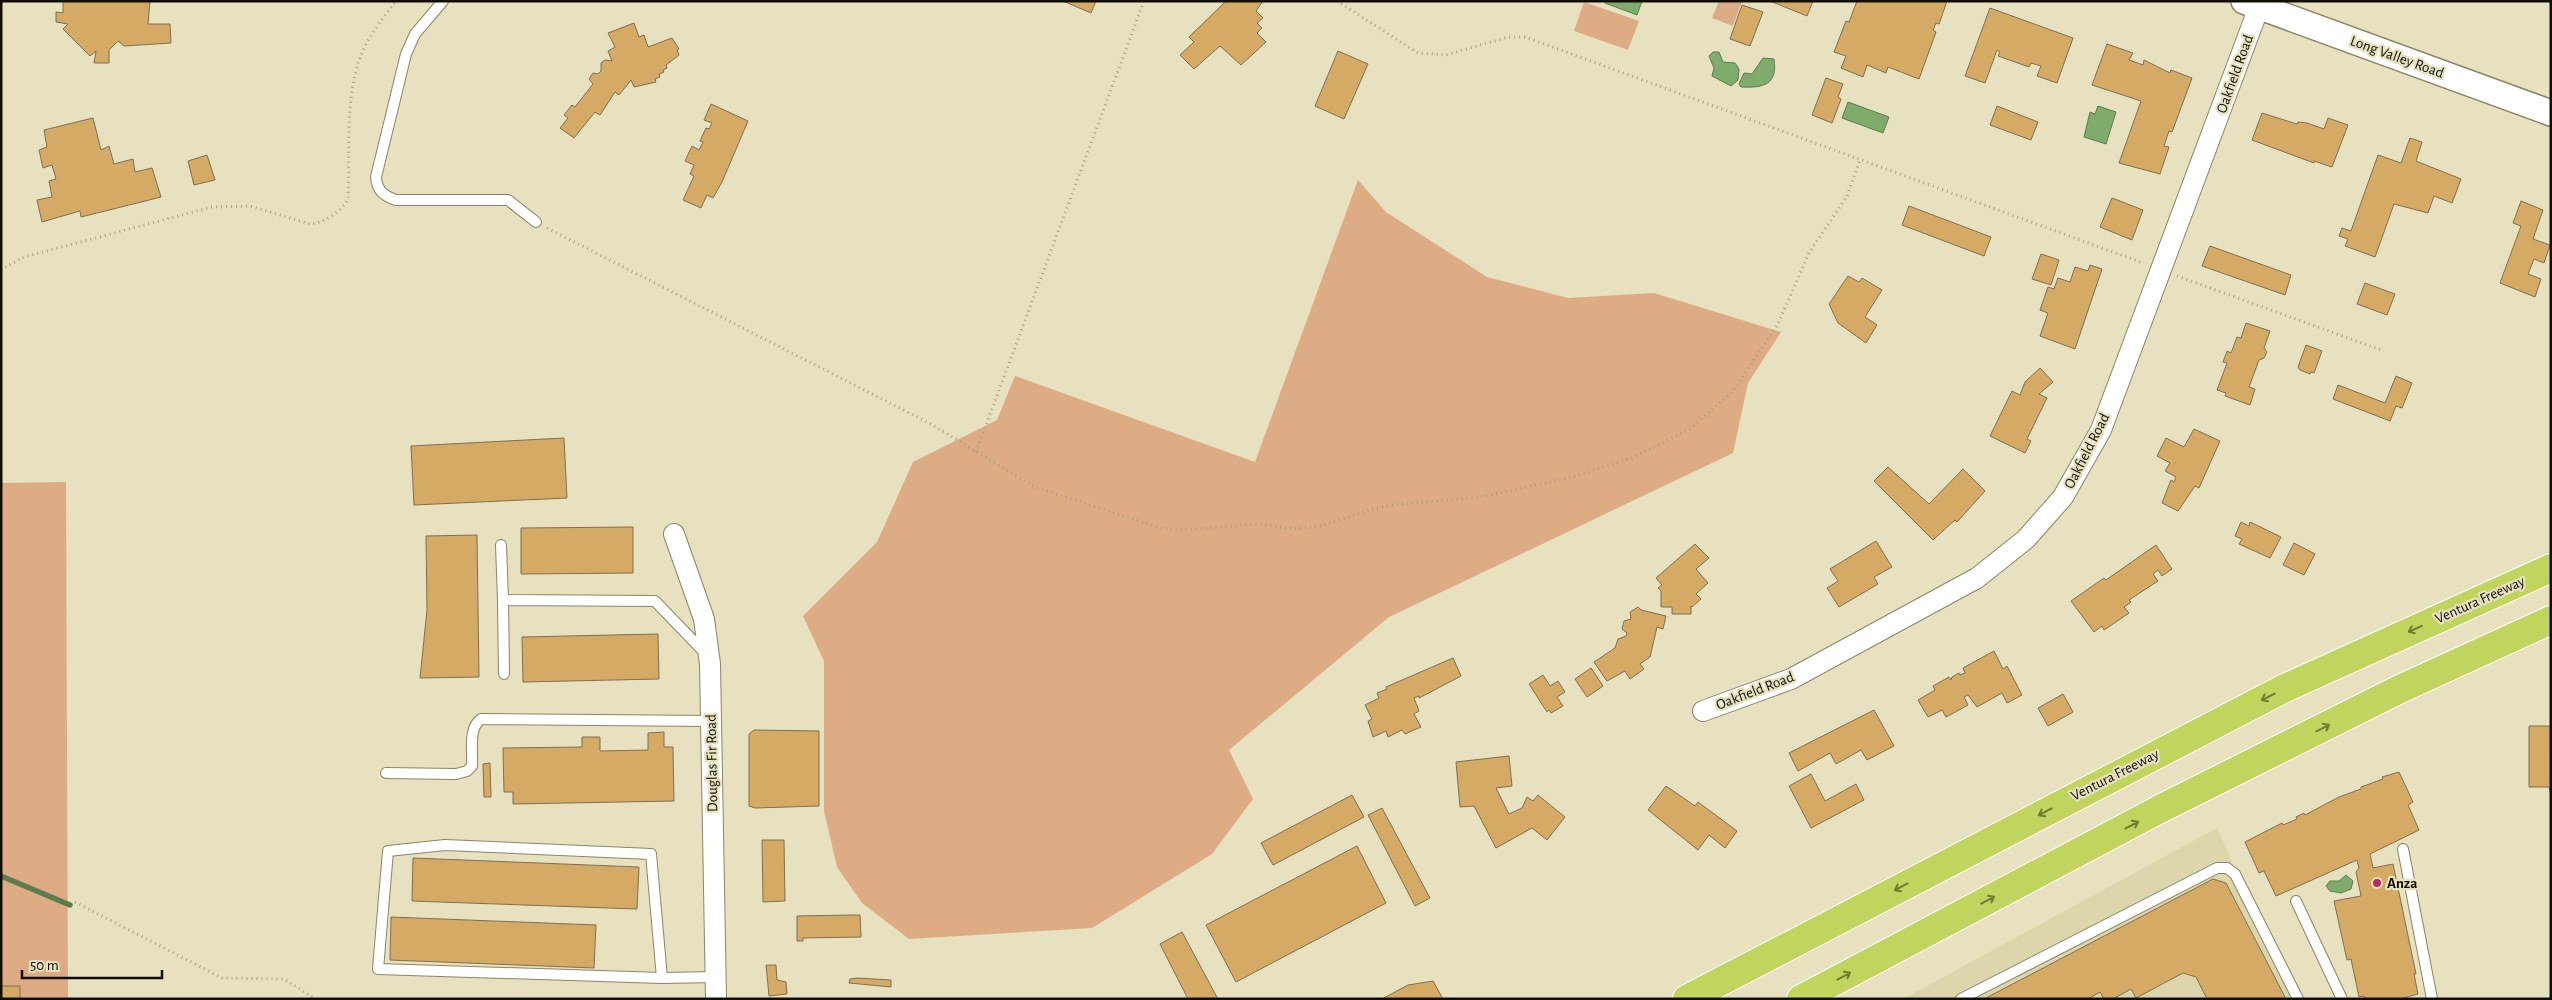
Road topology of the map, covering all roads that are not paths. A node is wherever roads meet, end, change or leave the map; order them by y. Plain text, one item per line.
1 (443, 1) edge
2 (2251, 4) edge
3 (2551, 113) edge
4 (536, 222) road end
5 (674, 534) dead end
6 (501, 545) dead end
7 (2547, 568) edge
8 (503, 600) junction
9 (2551, 620) edge
10 (709, 657) junction
11 (504, 674) dead end
12 (1703, 711) dead end
13 (711, 721) junction
14 (386, 773) dead end
15 (2403, 849) dead end
16 (2296, 901) dead end
17 (716, 977) junction
18 (662, 978) junction
19 (716, 999) edge
20 (1687, 999) edge
21 (1801, 999) edge
22 (1961, 999) edge
23 (2298, 999) edge
24 (2342, 999) edge
25 (2432, 999) edge

1 - 4 lane
2 - 3 street, Long Valley Road
2 - 12 street, Oakfield Road
5 - 10 street, Douglas Fir Road
6 - 8 lane
7 -> 20 highway, Ventura Freeway
8 - 10 lane
8 - 11 lane
21 -> 9 highway
10 - 13 street, Douglas Fir Road
13 - 14 lane
13 - 17 street, Douglas Fir Road
15 - 25 lane
16 - 24 lane
17 - 18 lane
17 - 19 street, Douglas Fir Road
18 - 18 lane
22 - 23 lane

